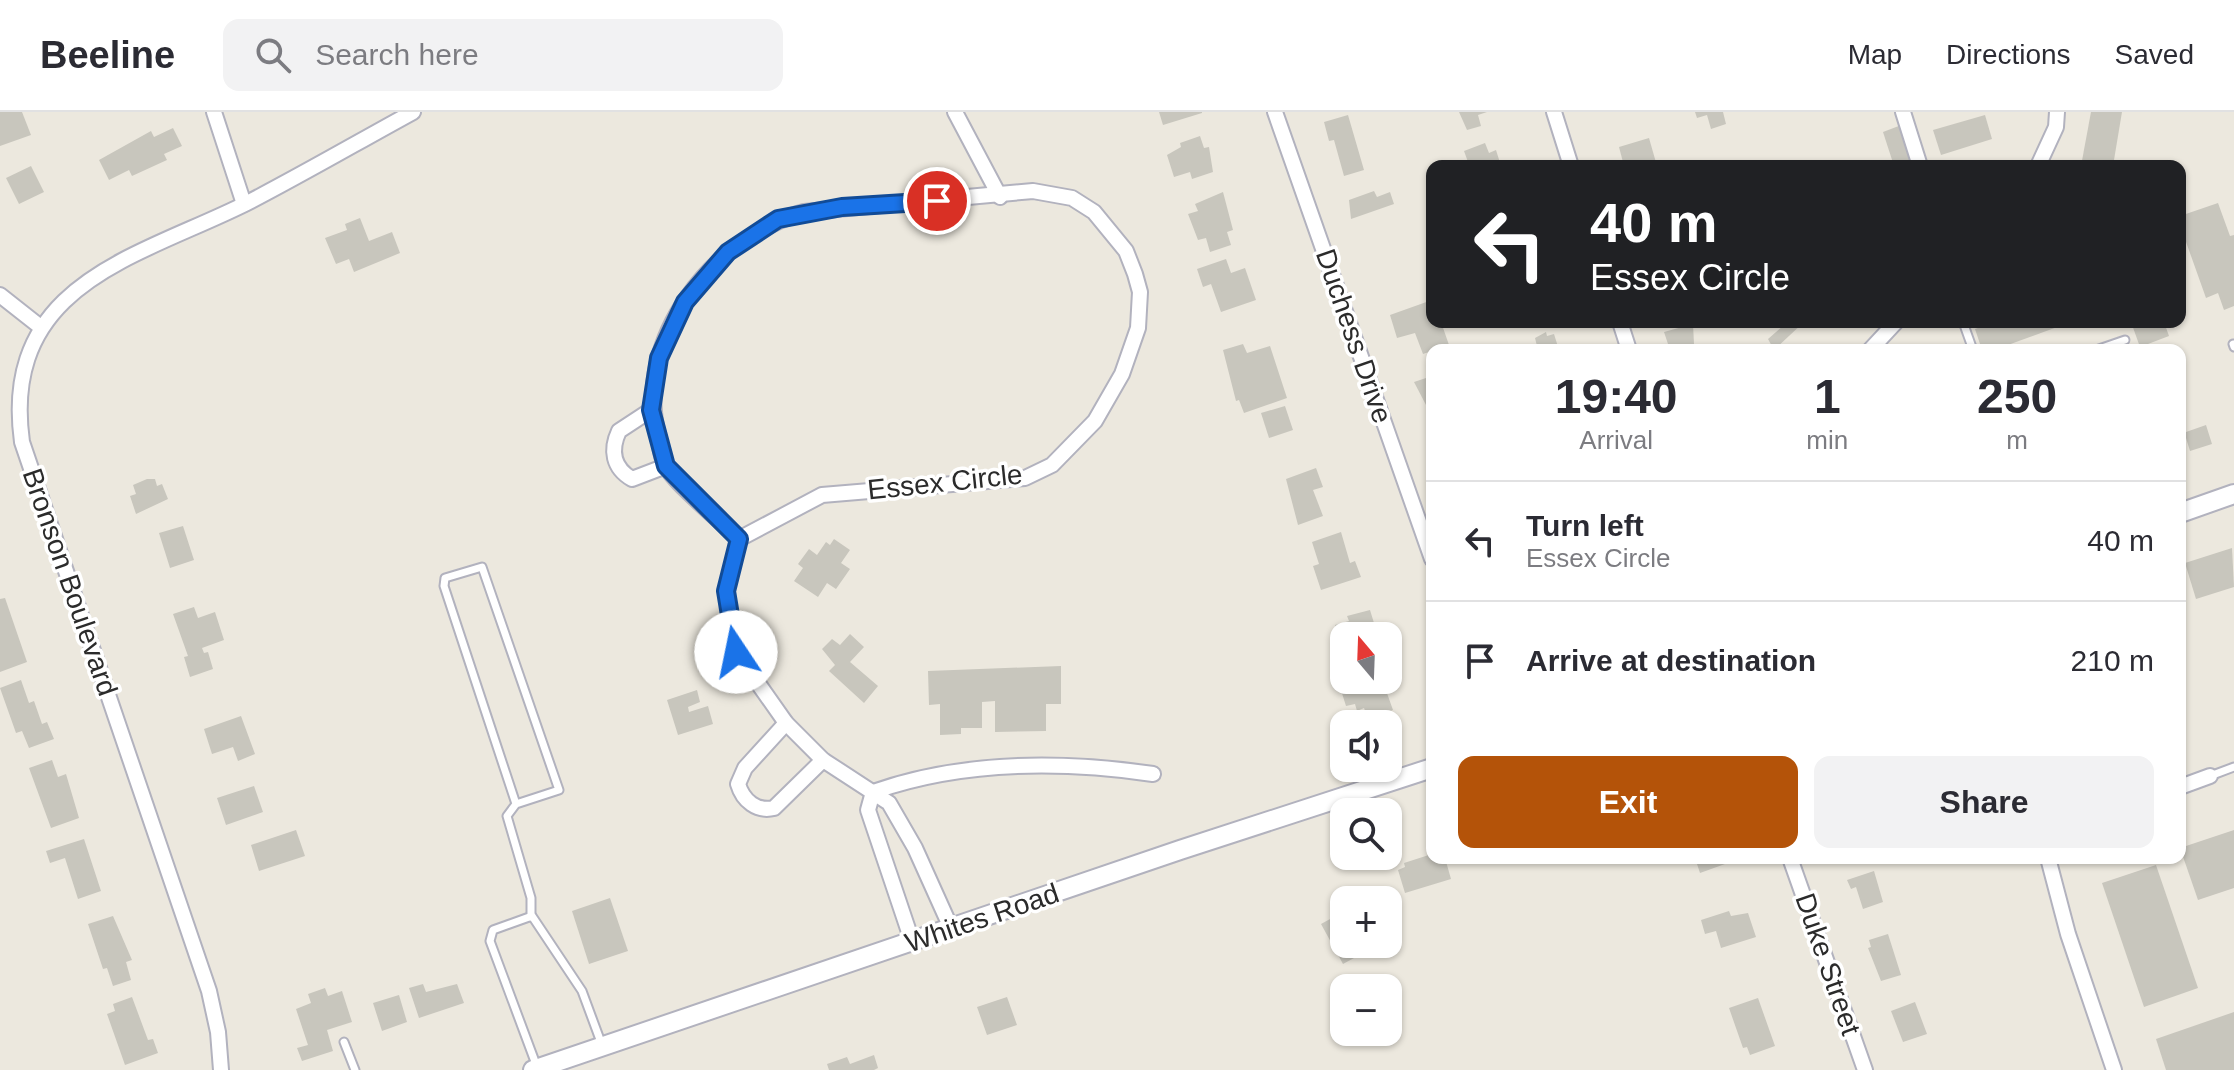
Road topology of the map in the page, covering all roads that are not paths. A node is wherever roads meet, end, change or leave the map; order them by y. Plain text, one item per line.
1 (214, 112) edge
2 (413, 112) edge
3 (955, 112) edge
4 (1275, 112) edge
5 (1554, 112) edge
6 (1903, 112) edge
7 (2057, 112) edge
8 (1569, 160) edge
9 (1918, 160) edge
10 (2041, 160) edge
11 (1000, 197) junction
12 (244, 204) junction
13 (0, 295) edge
14 (38, 325) junction
15 (1890, 328) edge
16 (2125, 340) dead end
17 (1876, 344) edge
18 (2113, 344) edge
19 (651, 410) junction
20 (666, 466) junction
21 (2234, 494) edge
22 (2186, 511) edge
23 (739, 539) junction
24 (1426, 542) edge
25 (786, 723) junction
26 (823, 760) junction
27 (2234, 767) edge
28 (1426, 770) edge
29 (1153, 774) dead end
30 (2210, 776) joint
31 (2186, 785) edge
32 (873, 792) junction
33 (516, 804) junction
34 (1792, 864) edge
35 (2050, 864) edge
36 (531, 917) junction
37 (951, 928) junction
38 (912, 941) junction
39 (344, 1042) dead end
40 (602, 1047) junction
41 (536, 1069) edge
42 (221, 1070) edge
43 (355, 1070) edge
44 (1865, 1070) edge
45 (2114, 1070) edge

1 - 12 street
2 - 12 street, Bronson Boulevard
3 - 11 street
4 - 24 street, Duchess Drive
5 - 8 street
6 - 9 street
7 - 10 street
11 - 19 street, Essex Circle
11 - 23 street, Essex Circle
12 - 14 street, Bronson Boulevard
13 - 14 street
14 - 42 street, Bronson Boulevard
15 - 17 street
16 - 18 lane
19 - 20 street, Essex Circle
19 - 20 street
20 - 23 street
21 - 22 street
23 - 25 street
25 - 26 street
25 - 26 street
26 - 32 street
27 - 30 lane
28 - 37 street, Whites Road
29 - 32 street
30 - 31 street
32 - 37 street
32 - 38 street
33 - 33 lane
33 - 36 lane
34 - 44 street, Duke Street
35 - 45 street
36 - 40 lane
36 - 41 lane
37 - 38 street, Whites Road
38 - 40 street, Whites Road
39 - 43 lane
40 - 41 street, Whites Road

